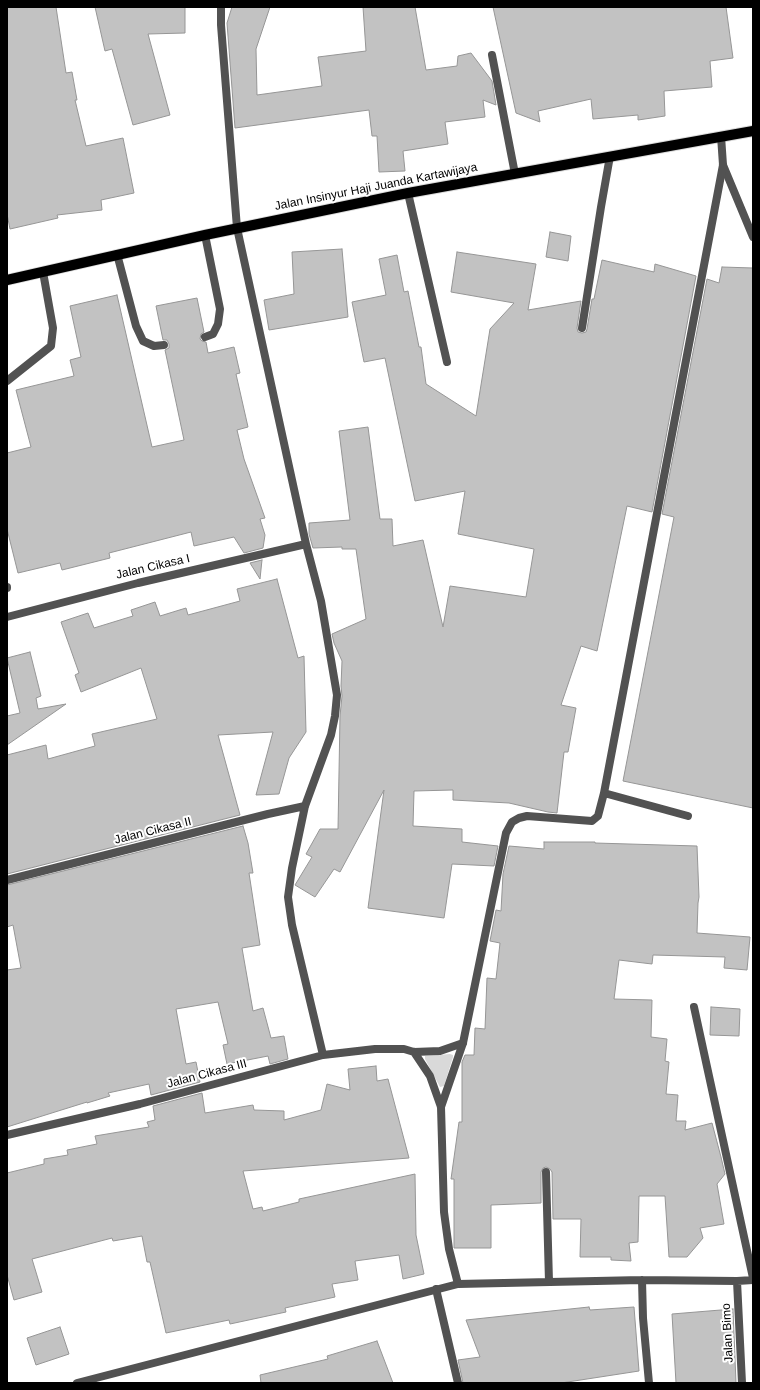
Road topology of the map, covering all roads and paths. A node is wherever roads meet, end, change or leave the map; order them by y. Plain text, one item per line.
1 (222, 7) edge
2 (492, 55) dead end
3 (753, 131) edge
4 (721, 136) junction
5 (610, 156) junction
6 (723, 165) junction
7 (515, 174) junction
8 (408, 194) junction
9 (237, 228) junction
10 (206, 235) junction
11 (753, 237) edge
12 (117, 254) junction
13 (43, 272) junction
14 (7, 280) edge
15 (582, 328) dead end
16 (205, 337) dead end
17 (164, 345) dead end
18 (447, 362) dead end
19 (7, 381) edge
20 (306, 544) junction
21 (7, 617) edge
22 (604, 793) junction
23 (305, 806) junction
24 (688, 816) dead end
25 (7, 880) edge
26 (694, 1007) dead end
27 (463, 1044) junction
28 (414, 1052) junction
29 (323, 1055) junction
30 (441, 1107) junction
31 (7, 1135) edge
32 (546, 1172) dead end
33 (753, 1279) edge
34 (642, 1280) junction
35 (737, 1281) junction
36 (549, 1282) junction
37 (458, 1284) junction
38 (436, 1289) junction
39 (77, 1383) edge
40 (458, 1383) edge
41 (649, 1383) edge
42 (742, 1383) edge

1 - 9 street
2 - 7 street
3 - 4 main road, Jalan Insinyur Haji Juanda Kartawijaya
4 - 5 main road, Jalan Insinyur Haji Juanda Kartawijaya
4 - 6 street
5 - 7 main road, Jalan Insinyur Haji Juanda Kartawijaya
5 - 15 street
6 - 11 street
6 - 22 street
7 - 8 main road, Jalan Insinyur Haji Juanda Kartawijaya
8 - 9 main road, Jalan Insinyur Haji Juanda Kartawijaya
8 - 18 street
9 - 10 main road, Jalan Insinyur Haji Juanda Kartawijaya
9 - 20 street
10 - 12 main road, Jalan Insinyur Haji Juanda Kartawijaya
10 - 16 street
12 - 13 main road, Jalan Insinyur Haji Juanda Kartawijaya
12 - 17 street
13 - 14 main road, Jalan Insinyur Haji Juanda Kartawijaya
13 - 19 street
20 - 21 street, Jalan Cikasa I
20 - 23 street
22 - 24 street
22 - 27 street
23 - 25 street, Jalan Cikasa II
23 - 29 street
26 - 33 street
27 - 28 street, Jalan Cikasa III
27 - 30 street
28 - 29 street, Jalan Cikasa III
28 - 30 street
29 - 31 street, Jalan Cikasa III
30 - 37 street
32 - 36 street
33 - 35 street
34 - 35 street
34 - 36 street
34 - 41 street
35 - 42 street, Jalan Bimo
36 - 37 street
37 - 38 street
38 - 39 street
38 - 40 street

